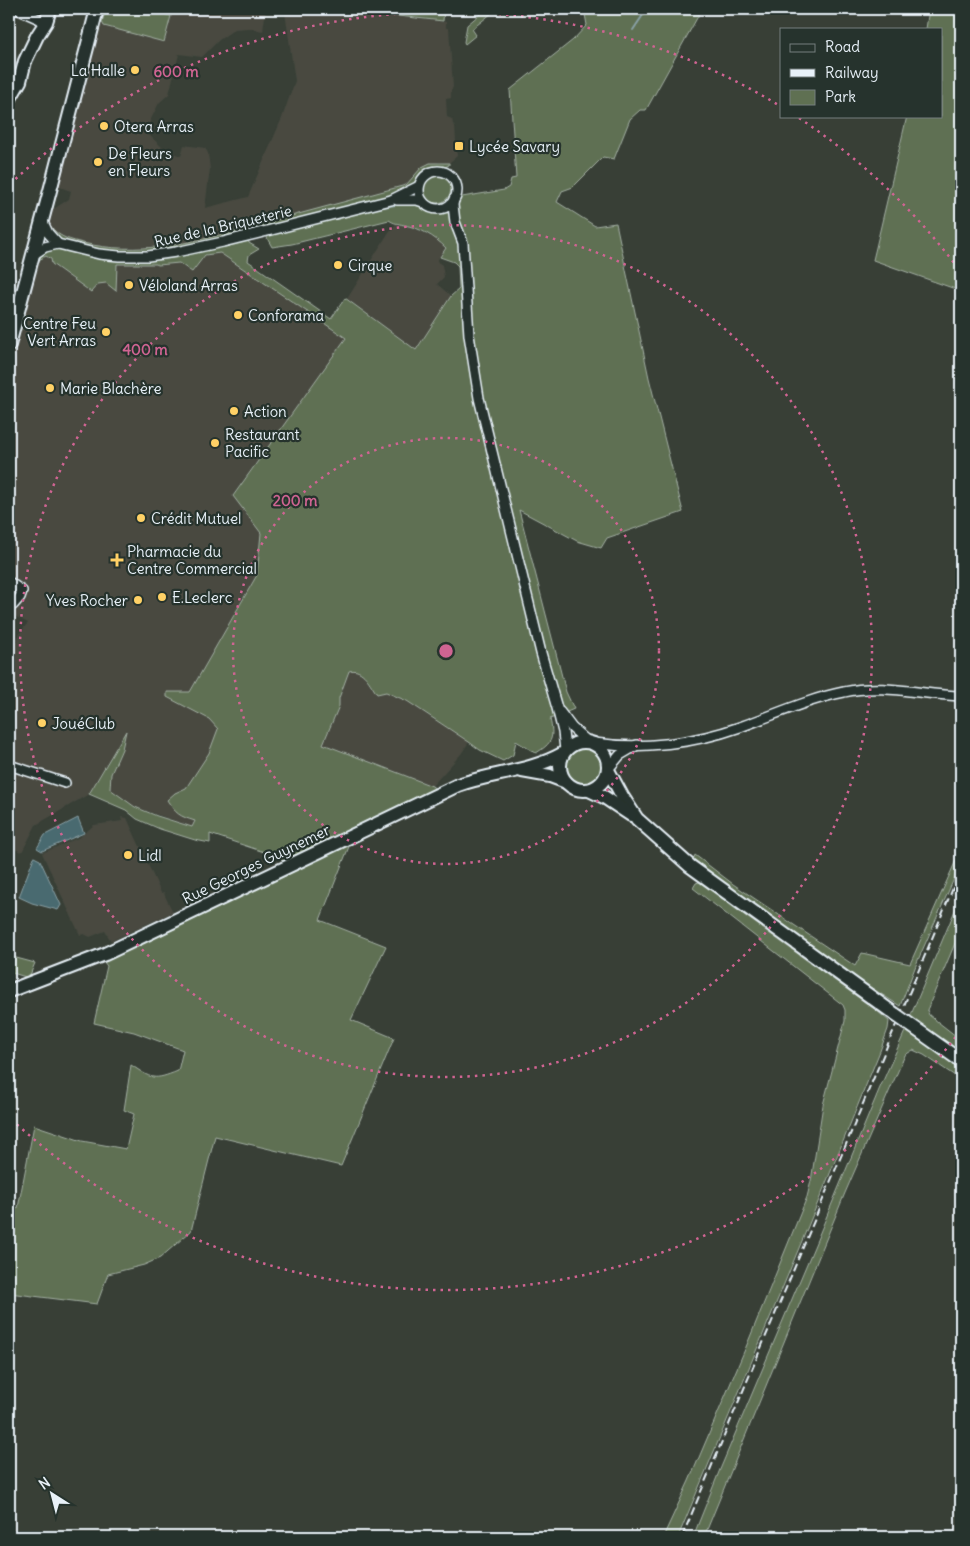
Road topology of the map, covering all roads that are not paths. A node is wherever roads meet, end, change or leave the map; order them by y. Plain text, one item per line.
1 (17, 9) edge
2 (50, 9) edge
3 (91, 9) edge
4 (96, 9) edge
5 (46, 22) junction
6 (12, 87) edge
7 (9, 100) edge
8 (419, 186) junction
9 (454, 199) junction
10 (391, 200) junction
11 (423, 202) junction
12 (441, 208) junction
13 (42, 220) junction
14 (455, 222) junction
15 (58, 244) junction
16 (33, 255) junction
17 (9, 320) edge
18 (9, 345) edge
19 (9, 582) edge
20 (9, 605) edge
21 (961, 696) edge
22 (557, 708) junction
23 (590, 742) junction
24 (638, 745) junction
25 (564, 752) junction
26 (9, 765) edge
27 (608, 769) junction
28 (517, 770) junction
29 (566, 782) junction
30 (65, 783) dead end
31 (589, 790) junction
32 (637, 819) junction
33 (9, 991) edge
34 (961, 1061) edge

1 - 5 street
2 - 5 street
3 - 17 street
4 - 13 street
5 - 6 street
6 - 7 street
8 - 9 street
8 - 10 street, Rue de la Briqueterie
8 - 11 street
9 - 12 street
9 - 14 street
10 - 11 street, Rue de la Briqueterie
10 - 15 street, Rue de la Briqueterie
11 - 12 street
12 - 14 street
13 - 15 street
13 - 16 street
14 - 22 street
15 - 16 street
16 - 18 street
19 - 20 street
21 - 24 street
22 - 23 street
22 - 25 street
23 - 24 street
23 - 25 street
23 - 27 street
24 - 27 street
25 - 28 street, Rue Georges Guynemer
25 - 29 street
26 - 30 street
27 - 31 street
27 - 32 street
28 - 29 street, Rue Georges Guynemer
28 - 33 street, Rue Georges Guynemer
29 - 31 street
31 - 32 street
32 - 34 street

